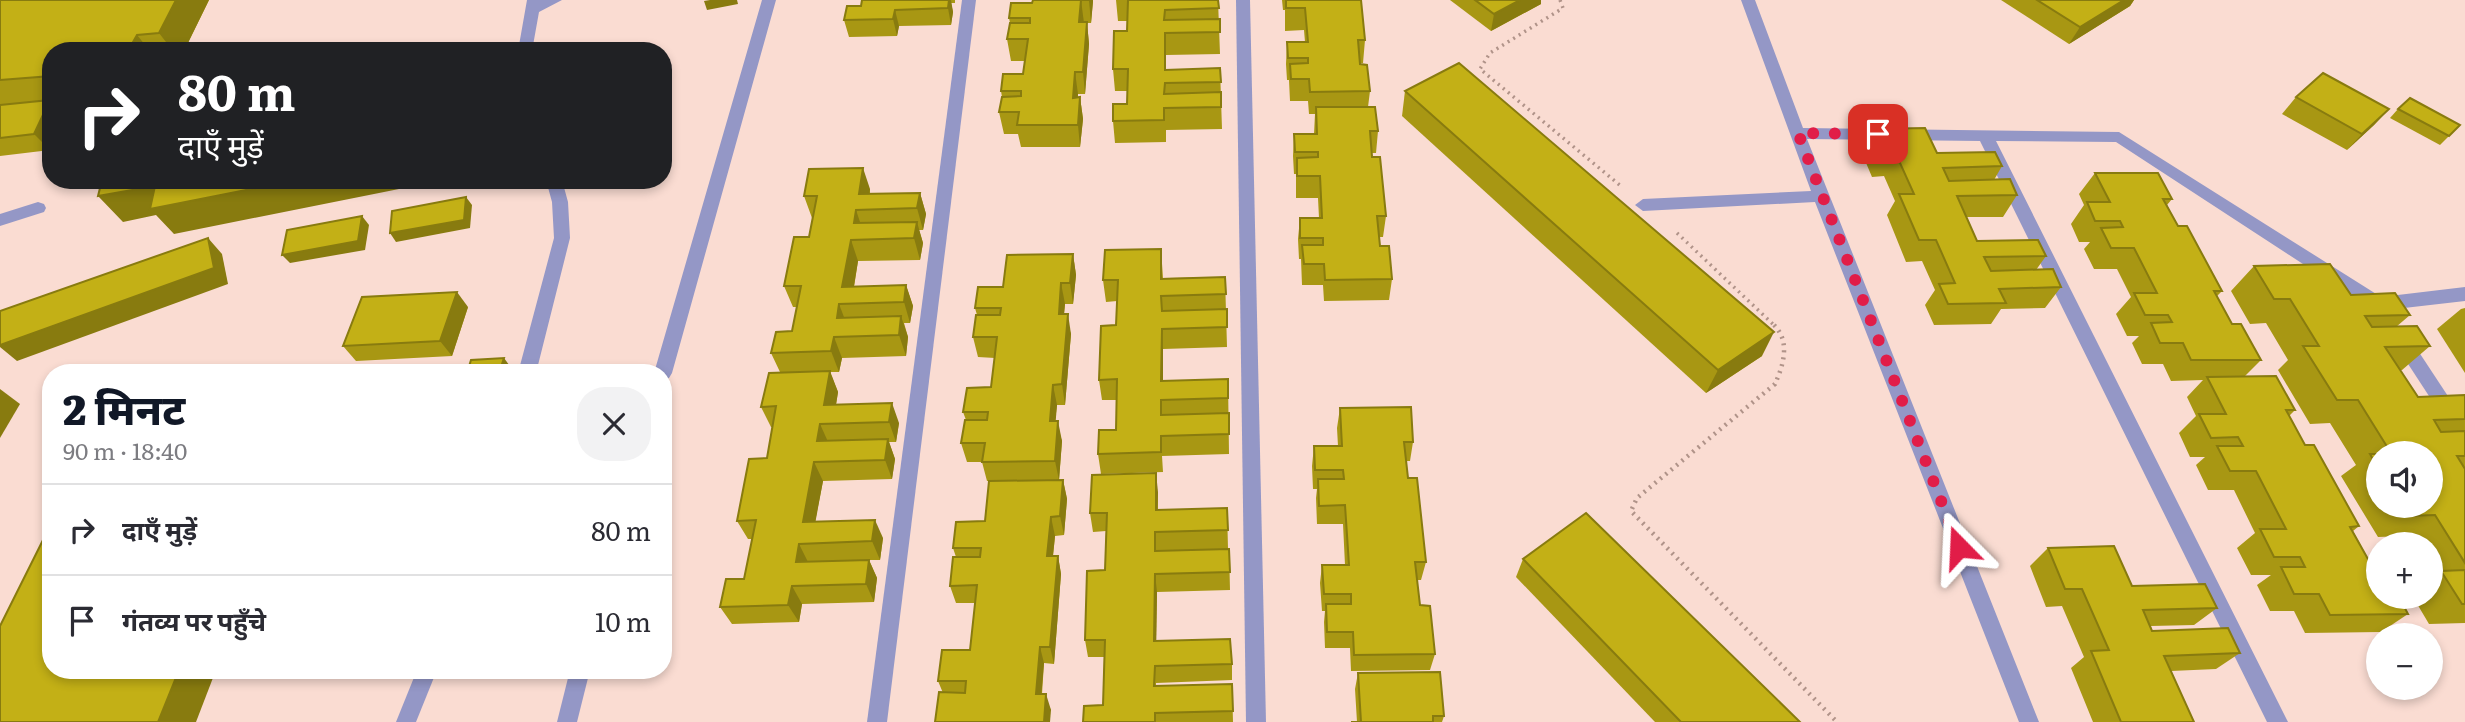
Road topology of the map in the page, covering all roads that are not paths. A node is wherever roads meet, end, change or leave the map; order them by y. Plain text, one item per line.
1 (555, 0) edge
2 (769, 0) edge
3 (969, 0) edge
4 (1243, 0) edge
5 (1748, 0) edge
6 (534, 4) edge
7 (526, 42) edge
8 (1798, 133) junction
9 (1985, 135) junction
10 (556, 189) edge
11 (1821, 196) junction
12 (1643, 205) road end
13 (38, 208) dead end
14 (0, 220) edge
15 (2465, 294) edge
16 (2378, 304) junction
17 (529, 364) edge
18 (666, 364) edge
19 (2465, 438) edge
20 (423, 679) edge
21 (578, 679) edge
22 (406, 722) edge
23 (567, 722) edge
24 (877, 722) edge
25 (1256, 722) edge
26 (2029, 722) edge
27 (2278, 722) edge

1 - 6 street
2 - 18 street
3 - 24 street
4 - 25 street
5 - 8 street
6 - 7 street
8 - 9 street
8 - 11 street
9 - 16 street
9 - 27 street
10 - 17 street
11 - 12 street
11 - 26 street
13 - 14 street
15 - 16 street
16 - 19 street
20 - 22 street
21 - 23 street

